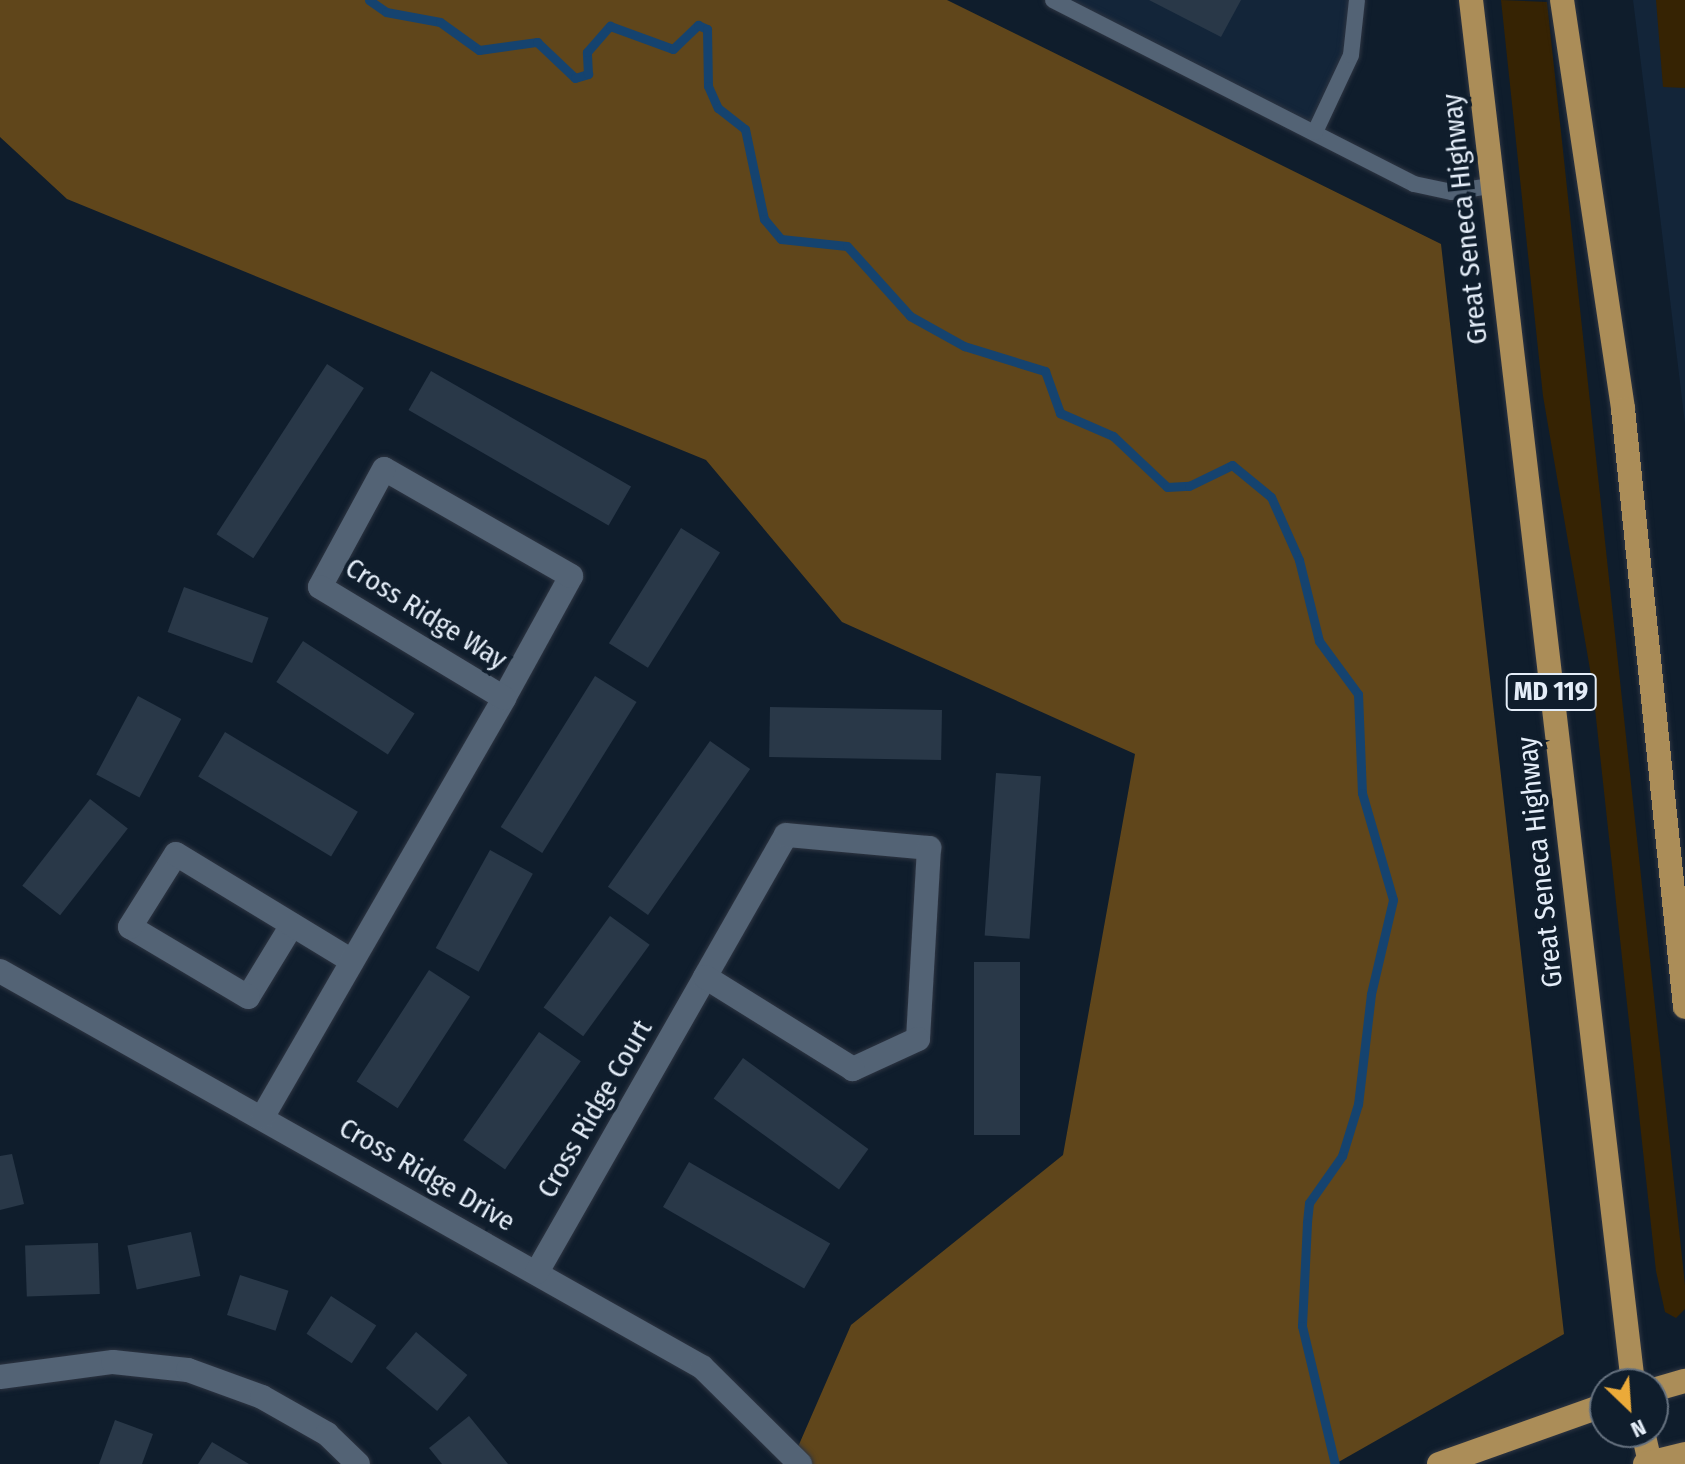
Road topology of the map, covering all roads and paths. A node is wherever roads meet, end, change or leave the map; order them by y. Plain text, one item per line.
1 (1053, 0) edge
2 (1357, 0) edge
3 (1471, 0) edge
4 (1562, 0) edge
5 (1315, 132) junction
6 (1491, 186) junction
7 (504, 698) junction
8 (292, 925) junction
9 (352, 961) junction
10 (0, 971) edge
11 (705, 977) junction
12 (1685, 1007) edge
13 (263, 1116) junction
14 (537, 1272) junction
15 (1631, 1368) edge
16 (0, 1377) edge
17 (1589, 1411) edge
18 (1685, 1454) edge
19 (1647, 1463) edge
20 (358, 1464) edge
21 (800, 1464) edge
22 (1439, 1464) edge

1 - 5 lane
2 - 5 lane
3 - 6 main road, Great Seneca Highway / MD 119
4 - 12 main road
5 - 6 lane
6 - 15 main road, Great Seneca Highway / MD 119
7 - 7 street, Cross Ridge Way
7 - 9 street, Cross Ridge Way
8 - 8 street
8 - 9 street
9 - 13 street, Cross Ridge Way
10 - 13 street, Cross Ridge Drive
11 - 11 street, Cross Ridge Court
11 - 14 street, Cross Ridge Court
13 - 14 street, Cross Ridge Drive
14 - 21 street, Cross Ridge Drive
16 - 20 street
17 - 22 main road
18 - 19 main road

